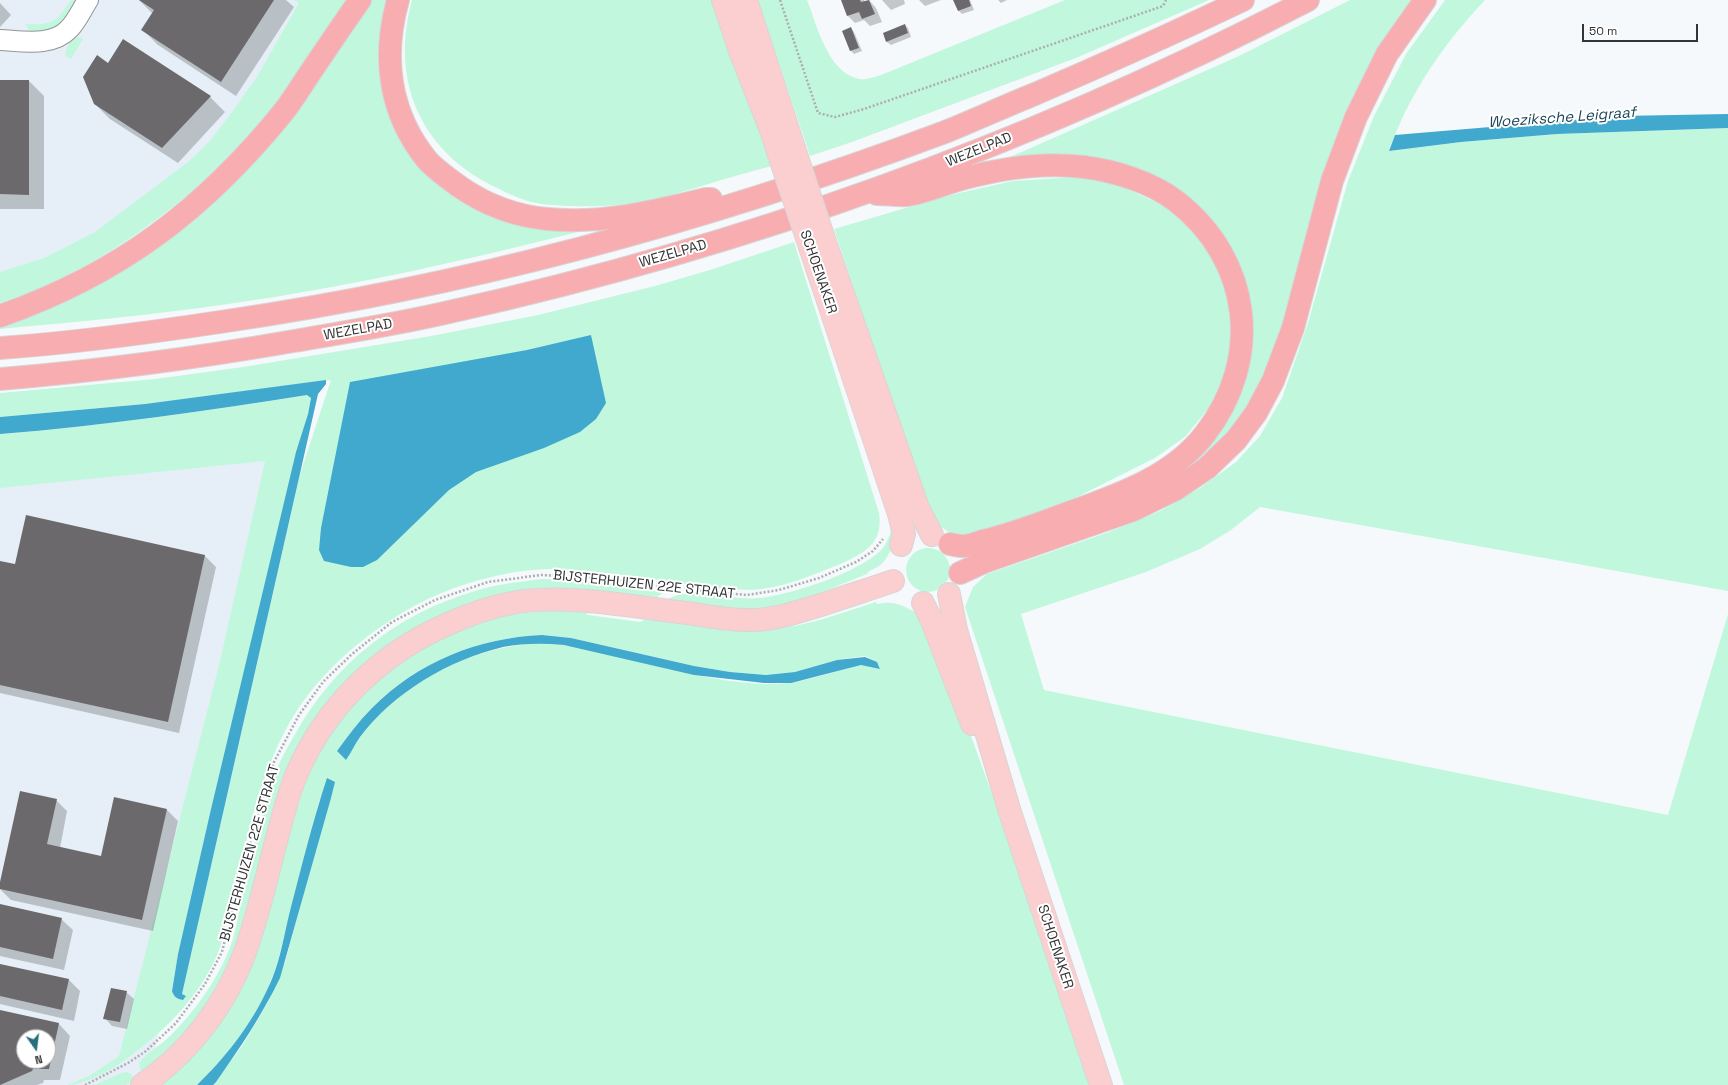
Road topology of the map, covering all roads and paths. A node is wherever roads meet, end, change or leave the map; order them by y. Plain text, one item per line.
1 (88, 0) edge
2 (360, 0) edge
3 (398, 0) edge
4 (722, 0) edge
5 (746, 0) edge
6 (780, 0) edge
7 (1166, 0) edge
8 (1243, 0) edge
9 (1308, 0) edge
10 (1425, 0) edge
11 (0, 40) edge
12 (786, 150) junction
13 (863, 194) junction
14 (742, 202) junction
15 (817, 245) junction
16 (0, 316) edge
17 (0, 348) edge
18 (0, 379) edge
19 (941, 540) junction
20 (901, 545) junction
21 (873, 551) dead end
22 (960, 573) junction
23 (893, 581) junction
24 (949, 594) junction
25 (923, 603) junction
26 (1009, 809) junction
27 (85, 1085) edge
28 (142, 1085) edge
29 (1102, 1085) edge

1 - 11 street
2 - 16 highway
3 - 14 highway
4 - 12 main road, SCHOENAKER
5 - 12 main road, SCHOENAKER
6 - 7 path
8 - 14 highway, WEZELPAD
9 - 13 highway, WEZELPAD
10 - 22 highway
12 - 15 main road, SCHOENAKER, bridge
13 - 18 highway, WEZELPAD
13 - 19 highway
14 - 17 highway, WEZELPAD
15 - 19 main road, SCHOENAKER
15 - 20 main road, SCHOENAKER
19 - 20 main road
19 - 22 main road
20 - 23 main road
21 - 27 path, BIJSTERHUIZEN 22E STRAAT
22 - 24 main road
23 - 25 main road
23 - 28 main road, BIJSTERHUIZEN 22E STRAAT
24 - 25 main road
24 - 26 main road, SCHOENAKER
25 - 26 main road, SCHOENAKER
26 - 29 main road, SCHOENAKER

